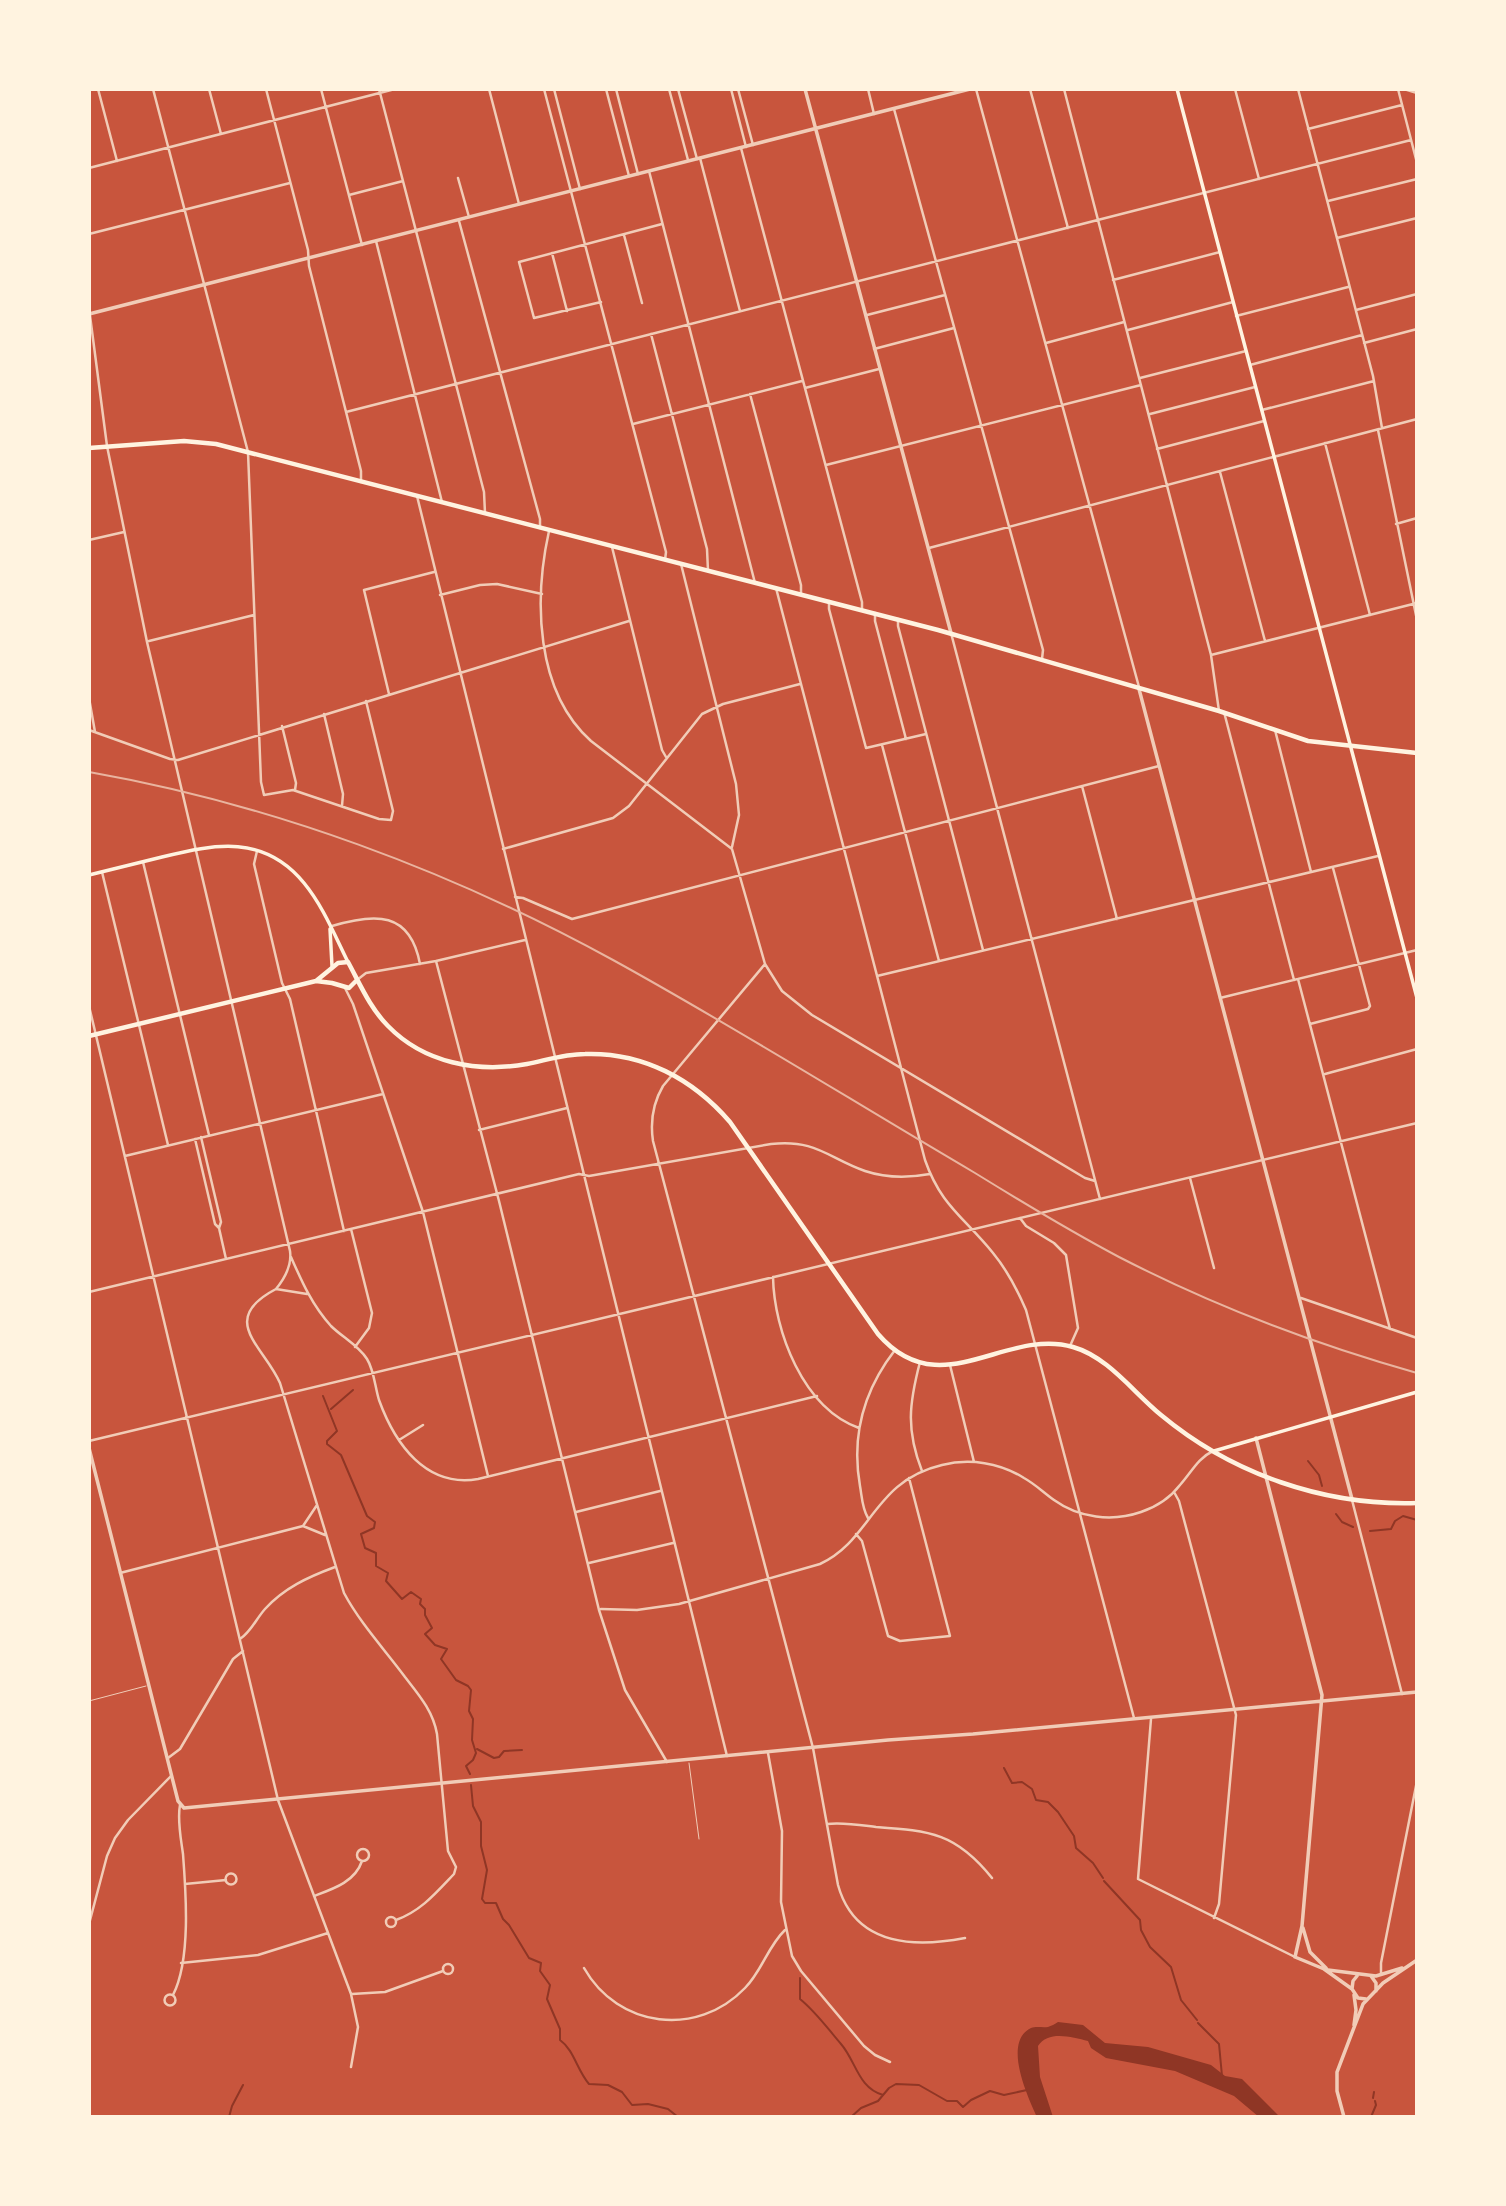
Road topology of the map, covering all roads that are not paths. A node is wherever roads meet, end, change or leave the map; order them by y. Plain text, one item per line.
1 (98, 89) edge
2 (153, 89) edge
3 (209, 89) edge
4 (266, 89) edge
5 (321, 89) edge
6 (395, 89) edge
7 (489, 89) edge
8 (544, 89) edge
9 (554, 89) edge
10 (606, 89) edge
11 (616, 89) edge
12 (669, 89) edge
13 (678, 89) edge
14 (731, 89) edge
15 (738, 89) edge
16 (805, 89) edge
17 (868, 89) edge
18 (970, 89) edge
19 (976, 89) edge
20 (1030, 89) edge
21 (1063, 89) edge
22 (1177, 89) edge
23 (1235, 89) edge
24 (1298, 89) edge
25 (1398, 89) edge
26 (1404, 89) edge
27 (379, 91) edge
28 (1417, 93) edge
29 (1402, 105) junction
30 (326, 107) junction
31 (894, 109) junction
32 (874, 114) junction
33 (274, 121) junction
34 (816, 128) junction
35 (1308, 129) junction
36 (221, 135) junction
37 (1411, 140) junction
38 (753, 145) junction
39 (743, 147) junction
40 (168, 148) junction
41 (699, 159) junction
42 (688, 161) junction
43 (117, 162) junction
44 (1417, 163) edge
45 (1317, 164) junction
46 (89, 169) edge
47 (649, 171) junction
48 (638, 174) junction
49 (629, 176) junction
50 (458, 178) dead end
51 (1259, 179) junction
52 (1417, 179) edge
53 (403, 181) junction
54 (290, 183) junction
55 (580, 189) junction
56 (571, 191) junction
57 (1204, 192) junction
58 (349, 195) junction
59 (1327, 202) junction
60 (519, 204) junction
61 (185, 210) junction
62 (469, 217) junction
63 (1417, 218) edge
64 (458, 220) junction
65 (1098, 220) junction
66 (662, 224) junction
67 (1068, 228) junction
68 (416, 231) junction
69 (89, 234) edge
70 (623, 234) junction
71 (1337, 238) junction
72 (376, 241) junction
73 (1018, 241) junction
74 (362, 245) junction
75 (585, 245) junction
76 (1220, 252) junction
77 (552, 253) junction
78 (309, 258) junction
79 (936, 261) junction
80 (1113, 279) junction
81 (856, 282) junction
82 (205, 285) junction
83 (1350, 287) junction
84 (1417, 294) edge
85 (946, 295) junction
86 (782, 301) junction
87 (601, 302) junction
88 (1233, 302) junction
89 (642, 303) dead end
90 (89, 308) edge
91 (1356, 310) junction
92 (567, 311) junction
93 (741, 312) junction
94 (90, 314) edge
95 (865, 316) junction
96 (1237, 316) junction
97 (1124, 322) junction
98 (689, 325) junction
99 (954, 328) junction
100 (1417, 329) edge
101 (1126, 330) junction
102 (651, 334) junction
103 (1362, 335) junction
104 (1364, 342) junction
105 (1046, 343) junction
106 (612, 344) junction
107 (874, 349) junction
108 (1246, 351) junction
109 (1249, 365) junction
110 (879, 369) junction
111 (500, 373) junction
112 (1139, 379) junction
113 (803, 381) junction
114 (1374, 381) junction
115 (456, 384) junction
116 (1141, 385) junction
117 (1255, 387) junction
118 (805, 388) junction
119 (415, 394) junction
120 (750, 394) junction
121 (710, 405) junction
122 (1062, 405) junction
123 (1261, 410) junction
124 (346, 412) junction
125 (672, 414) junction
126 (1149, 415) junction
127 (1417, 419) edge
128 (1264, 421) junction
129 (633, 424) junction
130 (981, 425) junction
131 (1380, 429) junction
132 (1325, 443) junction
133 (107, 446) junction
134 (900, 446) junction
135 (89, 448) edge
136 (1157, 449) junction
137 (248, 452) junction
138 (1273, 457) junction
139 (826, 465) junction
140 (1220, 471) junction
141 (361, 482) junction
142 (1167, 485) junction
143 (417, 496) junction
144 (442, 502) junction
145 (1090, 506) junction
146 (485, 514) junction
147 (1417, 518) edge
148 (1396, 524) junction
149 (1009, 527) junction
150 (540, 528) junction
151 (549, 531) junction
152 (124, 532) junction
153 (89, 540) edge
154 (612, 547) junction
155 (927, 549) junction
156 (665, 560) junction
157 (681, 564) junction
158 (708, 571) junction
159 (435, 572) junction
160 (755, 583) junction
161 (776, 588) junction
162 (542, 594) junction
163 (800, 594) junction
164 (440, 595) junction
165 (829, 601) junction
166 (1415, 603) edge
167 (862, 610) junction
168 (875, 613) junction
169 (254, 615) junction
170 (1370, 615) junction
171 (898, 619) junction
172 (1417, 620) edge
173 (629, 621) junction
174 (1319, 628) junction
175 (951, 633) junction
176 (147, 642) junction
177 (1265, 642) junction
178 (544, 647) junction
179 (1211, 655) junction
180 (1042, 659) junction
181 (459, 673) junction
182 (800, 684) junction
183 (1139, 687) junction
184 (389, 694) junction
185 (89, 698) edge
186 (366, 701) junction
187 (716, 706) junction
188 (1222, 712) junction
189 (324, 714) junction
190 (282, 726) junction
191 (89, 730) edge
192 (1275, 730) junction
193 (95, 732) junction
194 (258, 734) junction
195 (926, 734) junction
196 (906, 739) junction
197 (882, 745) junction
198 (1349, 747) junction
199 (1417, 753) edge
200 (667, 757) junction
201 (175, 760) junction
202 (1159, 766) junction
203 (647, 783) junction
204 (1082, 786) junction
205 (295, 790) junction
206 (342, 807) junction
207 (997, 808) junction
208 (949, 821) junction
209 (905, 832) junction
210 (843, 848) junction
211 (196, 849) junction
212 (503, 849) junction
213 (732, 849) junction
214 (257, 851) junction
215 (1378, 856) junction
216 (144, 862) junction
217 (1333, 867) junction
218 (102, 872) junction
219 (1311, 872) junction
220 (89, 875) edge
221 (740, 875) junction
222 (1268, 882) junction
223 (515, 897) junction
224 (1194, 900) junction
225 (1116, 919) junction
226 (330, 927) junction
227 (1031, 939) junction
228 (525, 940) junction
229 (983, 950) junction
230 (1417, 950) edge
231 (1405, 953) junction
232 (436, 961) junction
233 (939, 961) junction
234 (348, 962) junction
235 (420, 964) junction
236 (765, 964) junction
237 (1359, 964) junction
238 (331, 971) junction
239 (877, 976) junction
240 (1296, 979) junction
241 (358, 980) junction
242 (316, 981) junction
243 (337, 984) junction
244 (345, 988) junction
245 (285, 989) junction
246 (1220, 998) junction
247 (1417, 998) edge
248 (232, 1002) junction
249 (89, 1006) edge
250 (180, 1014) junction
251 (138, 1024) junction
252 (1310, 1024) junction
253 (96, 1034) junction
254 (89, 1036) edge
255 (1417, 1049) edge
256 (554, 1057) junction
257 (463, 1065) junction
258 (901, 1069) junction
259 (673, 1074) junction
260 (1324, 1074) junction
261 (383, 1094) junction
262 (567, 1108) junction
263 (316, 1109) junction
264 (260, 1123) junction
265 (1417, 1123) edge
266 (480, 1130) junction
267 (209, 1135) junction
268 (201, 1137) junction
269 (195, 1139) junction
270 (1341, 1141) junction
271 (167, 1145) junction
272 (749, 1148) junction
273 (125, 1156) junction
274 (1263, 1160) junction
275 (659, 1164) junction
276 (930, 1174) junction
277 (584, 1175) junction
278 (1189, 1178) junction
279 (1095, 1181) junction
280 (496, 1194) junction
281 (1100, 1199) junction
282 (422, 1212) junction
283 (1020, 1218) junction
284 (219, 1228) junction
285 (351, 1229) junction
286 (971, 1229) junction
287 (344, 1231) junction
288 (288, 1244) junction
289 (290, 1257) junction
290 (226, 1259) junction
291 (829, 1264) junction
292 (1213, 1268) dead end
293 (154, 1277) junction
294 (773, 1277) junction
295 (276, 1289) junction
296 (89, 1292) edge
297 (307, 1294) junction
298 (694, 1296) junction
299 (1299, 1298) junction
300 (618, 1314) junction
301 (1390, 1329) junction
302 (532, 1335) junction
303 (1417, 1338) edge
304 (1036, 1345) junction
305 (1070, 1346) junction
306 (355, 1347) junction
307 (895, 1350) junction
308 (458, 1353) junction
309 (920, 1362) junction
310 (950, 1365) junction
311 (372, 1373) junction
312 (1417, 1392) edge
313 (284, 1394) junction
314 (817, 1396) junction
315 (1330, 1417) junction
316 (187, 1418) junction
317 (726, 1420) junction
318 (423, 1425) dead end
319 (859, 1428) junction
320 (648, 1438) junction
321 (1256, 1438) junction
322 (399, 1440) junction
323 (89, 1441) edge
324 (89, 1448) edge
325 (1213, 1451) junction
326 (563, 1459) junction
327 (974, 1462) junction
328 (922, 1471) junction
329 (488, 1476) junction
330 (1265, 1477) junction
331 (909, 1478) junction
332 (660, 1491) junction
333 (1174, 1492) junction
334 (1352, 1499) junction
335 (1417, 1503) edge
336 (317, 1506) junction
337 (576, 1512) junction
338 (1081, 1514) junction
339 (868, 1518) junction
340 (303, 1526) junction
341 (856, 1534) junction
342 (326, 1535) junction
343 (673, 1543) junction
344 (218, 1548) junction
345 (589, 1563) junction
346 (335, 1567) junction
347 (120, 1573) junction
348 (768, 1579) junction
349 (688, 1602) junction
350 (599, 1610) junction
351 (240, 1639) junction
352 (243, 1651) junction
353 (148, 1685) junction
354 (1417, 1692) edge
355 (1402, 1694) junction
356 (89, 1701) edge
357 (1322, 1701) junction
358 (1234, 1709) junction
359 (1151, 1717) junction
360 (1134, 1718) junction
361 (813, 1748) junction
362 (768, 1753) junction
363 (727, 1756) junction
364 (167, 1759) junction
365 (688, 1760) junction
366 (667, 1762) junction
367 (171, 1776) junction
368 (1417, 1781) edge
369 (441, 1783) junction
370 (278, 1800) junction
371 (180, 1805) junction
372 (827, 1824) junction
373 (699, 1839) dead end
374 (362, 1861) dead end
375 (992, 1878) dead end
376 (226, 1880) dead end
377 (186, 1884) junction
378 (314, 1896) junction
379 (1214, 1917) junction
380 (396, 1920) dead end
381 (89, 1924) edge
382 (1303, 1926) junction
383 (785, 1930) junction
384 (328, 1933) junction
385 (965, 1938) dead end
386 (1295, 1956) junction
387 (1417, 1960) edge
388 (181, 1963) junction
389 (584, 1968) dead end
390 (1404, 1968) junction
391 (1324, 1969) junction
392 (443, 1971) dead end
393 (1334, 1971) junction
394 (1361, 1974) junction
395 (1369, 1975) junction
396 (1381, 1975) junction
397 (1352, 1991) junction
398 (1375, 1993) junction
399 (351, 1994) junction
400 (173, 1996) dead end
401 (1368, 1998) junction
402 (1354, 2027) junction
403 (890, 2062) dead end
404 (351, 2067) dead end
405 (1344, 2117) edge

1 - 43 street
2 - 40 street
3 - 36 street
4 - 33 street
5 - 30 street
6 - 27 street
7 - 60 street
8 - 56 street
9 - 55 street
10 - 49 street
11 - 48 street
12 - 42 street
13 - 41 street
14 - 39 street
15 - 38 street
16 - 34 street
17 - 32 street
18 - 31 street
19 - 73 street
20 - 67 street
21 - 65 street
22 - 57 main road
23 - 51 street
24 - 35 street
25 - 29 street
26 - 28 street
27 - 30 street
27 - 53 street
29 - 35 street
29 - 37 street
30 - 33 street
30 - 58 street
31 - 32 street
31 - 79 street
32 - 34 street
33 - 36 street
33 - 54 street
34 - 38 street
34 - 81 street
35 - 45 street
36 - 40 street
37 - 44 street
37 - 45 street
38 - 39 street
39 - 41 street
39 - 86 street
40 - 43 street
40 - 61 street
41 - 42 street
41 - 93 street
42 - 47 street
43 - 46 street
45 - 51 street
45 - 59 street
47 - 48 street
47 - 66 street
48 - 49 street
49 - 55 street
50 - 62 street
51 - 57 street
52 - 59 street
53 - 58 street
53 - 68 street
54 - 61 street
54 - 78 street
55 - 56 street
56 - 60 street
56 - 75 street
57 - 65 street
57 - 76 main road
58 - 74 street
59 - 71 street
60 - 62 street
61 - 69 street
61 - 82 street
62 - 64 street
63 - 71 street
64 - 68 street
64 - 111 street
65 - 67 street
65 - 80 street
66 - 70 street
66 - 98 street
67 - 73 street
68 - 72 street
68 - 115 street
70 - 75 street
70 - 89 street
71 - 83 street
72 - 74 street
72 - 119 street
73 - 79 street
73 - 105 street
74 - 78 street
75 - 77 street
75 - 87 street
76 - 80 street
76 - 88 main road
77 - 92 street
77 - 92 street
78 - 82 street
78 - 124 street
79 - 81 street
79 - 85 street
80 - 97 street
81 - 86 street
81 - 95 street
82 - 94 street
82 - 137 street
83 - 91 street
83 - 96 street
84 - 91 street
85 - 95 street
85 - 99 street
86 - 93 street
86 - 113 street
87 - 92 street
87 - 106 street
88 - 96 main road
88 - 101 street
90 - 94 street
91 - 103 street
93 - 98 street
94 - 133 street
95 - 107 street
96 - 108 main road
97 - 101 street
97 - 105 street
98 - 102 street
98 - 121 street
99 - 107 street
99 - 130 street
100 - 104 street
101 - 112 street
102 - 106 street
102 - 125 street
103 - 104 street
103 - 109 street
104 - 114 street
105 - 122 street
106 - 111 street
106 - 129 street
107 - 110 street
108 - 109 main road
108 - 112 street
109 - 117 main road
110 - 118 street
110 - 134 street
111 - 115 street
111 - 150 street
112 - 116 street
113 - 118 street
113 - 120 street
114 - 123 street
114 - 131 street
115 - 119 street
115 - 146 street
116 - 122 street
116 - 126 street
117 - 123 main road
117 - 126 street
118 - 139 street
119 - 124 street
119 - 144 street
120 - 121 street
120 - 163 street
121 - 125 street
121 - 160 street
122 - 130 street
122 - 145 street
123 - 128 main road
124 - 141 street
125 - 129 street
125 - 158 street
126 - 136 street
127 - 131 street
128 - 136 street
128 - 138 main road
129 - 156 street
130 - 134 street
130 - 149 street
131 - 132 street
131 - 148 street
132 - 138 street
132 - 170 street
133 - 135 main road
133 - 137 main road
133 - 152 street
134 - 139 street
134 - 155 street
136 - 142 street
137 - 141 main road
137 - 169 street
138 - 140 street
138 - 174 main road
139 - 167 street
140 - 142 street
140 - 177 street
141 - 143 main road
142 - 145 street
142 - 179 street
143 - 144 main road
143 - 159 street
144 - 146 main road
145 - 149 street
145 - 183 street
146 - 150 main road
147 - 148 street
148 - 166 street
149 - 155 street
149 - 180 street
150 - 151 main road
151 - 154 main road
151 - 162 street
152 - 153 street
152 - 176 street
154 - 156 main road
154 - 173 street
155 - 175 street
156 - 157 main road
157 - 158 main road
157 - 187 street
158 - 160 main road
159 - 164 street
159 - 184 street
160 - 161 main road
161 - 163 main road
161 - 182 street
162 - 164 street
162 - 178 street
163 - 165 main road
164 - 181 street
165 - 167 main road
165 - 197 street
166 - 170 street
166 - 172 street
167 - 168 main road
168 - 171 main road
168 - 196 street
169 - 176 street
169 - 194 street
170 - 174 street
171 - 175 main road
171 - 195 street
173 - 178 street
173 - 200 street
174 - 177 street
174 - 198 main road
175 - 180 main road
175 - 207 street
176 - 201 street
177 - 179 street
178 - 181 street
178 - 203 street
179 - 188 street
180 - 183 main road
181 - 184 street
181 - 212 street
182 - 187 street
182 - 210 street
183 - 188 main road
183 - 202 street
184 - 186 street
185 - 193 street
186 - 189 street
186 - 206 street
187 - 200 street
187 - 213 street
188 - 192 main road
188 - 222 street
189 - 190 street
189 - 206 street
190 - 194 street
190 - 205 street
191 - 193 street
192 - 198 main road
192 - 219 street
193 - 201 street
194 - 201 street
194 - 205 street
195 - 196 street
195 - 208 street
196 - 197 street
197 - 209 street
198 - 199 main road
198 - 215 main road
200 - 203 street
201 - 211 street
202 - 204 street
202 - 224 street
203 - 212 street
203 - 213 street
204 - 207 street
204 - 225 street
205 - 206 street
207 - 208 street
207 - 227 street
208 - 209 street
208 - 229 street
209 - 210 street
209 - 233 street
210 - 221 street
210 - 239 street
211 - 214 main road
211 - 216 main road
211 - 248 street
212 - 223 street
213 - 221 street
214 - 226 main road
214 - 245 street
215 - 217 street
215 - 231 main road
216 - 218 main road
216 - 250 street
217 - 219 street
217 - 237 street
218 - 220 main road
218 - 251 street
219 - 222 street
221 - 223 street
221 - 236 street
222 - 224 street
222 - 240 street
223 - 228 street
224 - 225 street
224 - 246 street
225 - 227 street
226 - 234 main road
226 - 235 street
226 - 238 main road
227 - 229 street
227 - 279 street
228 - 232 street
228 - 256 street
229 - 233 street
230 - 231 street
231 - 237 street
231 - 247 main road
232 - 235 street
232 - 257 street
233 - 239 street
234 - 238 main road
234 - 241 main road
235 - 241 street
236 - 258 street
236 - 259 street
237 - 240 street
237 - 252 street
238 - 242 main road
238 - 243 main road
239 - 258 street
240 - 246 street
240 - 252 street
241 - 244 main road
241 - 257 main road
242 - 243 main road
242 - 245 main road
243 - 244 main road
244 - 261 street
245 - 248 main road
245 - 263 street
246 - 274 street
248 - 250 main road
248 - 264 street
249 - 253 street
250 - 251 main road
250 - 267 street
251 - 253 main road
251 - 271 street
252 - 260 street
253 - 254 main road
253 - 273 street
255 - 260 street
256 - 257 main road
256 - 259 main road
256 - 262 street
257 - 266 street
258 - 276 street
258 - 279 street
259 - 272 main road
259 - 275 street
260 - 270 street
261 - 263 street
261 - 282 street
262 - 266 street
262 - 277 street
263 - 264 street
263 - 287 street
264 - 267 street
264 - 288 street
265 - 270 street
266 - 280 street
267 - 268 street
268 - 269 street
268 - 284 street
269 - 271 street
269 - 284 street
270 - 274 street
270 - 301 street
271 - 273 street
272 - 275 street
272 - 276 street
272 - 291 main road
273 - 293 street
274 - 278 street
274 - 299 street
275 - 277 street
275 - 298 street
276 - 286 street
277 - 280 street
277 - 300 street
278 - 281 street
278 - 292 street
279 - 281 street
280 - 282 street
280 - 302 street
281 - 283 street
282 - 285 street
282 - 308 street
283 - 286 street
283 - 305 street
284 - 290 street
285 - 287 street
285 - 306 street
286 - 291 street
286 - 304 street
287 - 288 street
288 - 289 street
288 - 290 street
289 - 295 street
289 - 297 street
290 - 293 street
291 - 294 street
291 - 307 main road
293 - 296 street
293 - 316 street
294 - 298 street
294 - 314 street
295 - 297 street
295 - 313 street
297 - 306 street
298 - 300 street
298 - 317 street
299 - 301 street
299 - 315 street
300 - 302 street
300 - 320 street
301 - 303 street
302 - 308 street
302 - 326 street
304 - 305 main road
304 - 310 main road
304 - 338 street
305 - 325 main road
306 - 311 street
307 - 309 main road
307 - 319 street
308 - 311 street
308 - 329 street
309 - 310 main road
309 - 328 street
310 - 327 street
311 - 313 street
311 - 322 street
312 - 315 main road
313 - 316 street
313 - 336 street
314 - 317 street
314 - 319 street
315 - 321 main road
315 - 334 street
316 - 323 street
316 - 344 street
317 - 320 street
317 - 348 street
318 - 322 street
319 - 339 street
320 - 326 street
320 - 332 street
321 - 325 main road
321 - 330 street
322 - 329 street
324 - 347 street
325 - 330 main road
325 - 333 street
326 - 329 street
326 - 337 street
327 - 328 street
327 - 338 street
328 - 331 street
330 - 334 main road
330 - 357 street
331 - 339 street
331 - 341 street
332 - 337 street
332 - 343 street
333 - 338 street
333 - 358 street
334 - 335 main road
334 - 355 street
336 - 340 street
336 - 342 street
337 - 345 street
338 - 360 street
339 - 341 street
340 - 342 street
340 - 344 street
341 - 348 street
342 - 346 street
343 - 345 street
343 - 349 street
344 - 347 street
344 - 351 street
345 - 350 street
346 - 351 street
346 - 369 street
347 - 353 street
348 - 349 street
348 - 361 street
349 - 350 street
349 - 363 street
350 - 366 street
351 - 352 street
352 - 364 street
352 - 370 street
353 - 356 lane
353 - 364 street
354 - 355 street
355 - 357 street
357 - 358 street
357 - 382 street
358 - 359 street
358 - 379 street
359 - 360 street
359 - 379 street
360 - 361 street
361 - 362 street
361 - 372 street
362 - 363 street
362 - 383 street
363 - 365 street
364 - 367 street
365 - 366 street
365 - 373 lane
366 - 369 street
367 - 371 street
367 - 381 street
368 - 396 street
369 - 370 street
369 - 380 street
370 - 371 street
370 - 378 street
371 - 377 street
372 - 375 street
372 - 385 street
374 - 378 street
376 - 377 street
377 - 388 street
378 - 384 street
379 - 386 street
382 - 386 street
382 - 393 street
383 - 389 street
383 - 403 street
384 - 388 street
384 - 399 street
386 - 391 street
387 - 390 street
388 - 400 street
390 - 396 street
390 - 398 street
391 - 393 street
391 - 397 street
392 - 399 street
393 - 394 street
394 - 395 street
394 - 397 street
395 - 396 street
395 - 398 street
397 - 401 street
397 - 402 street
398 - 401 street
399 - 404 street
401 - 402 street
402 - 405 street

